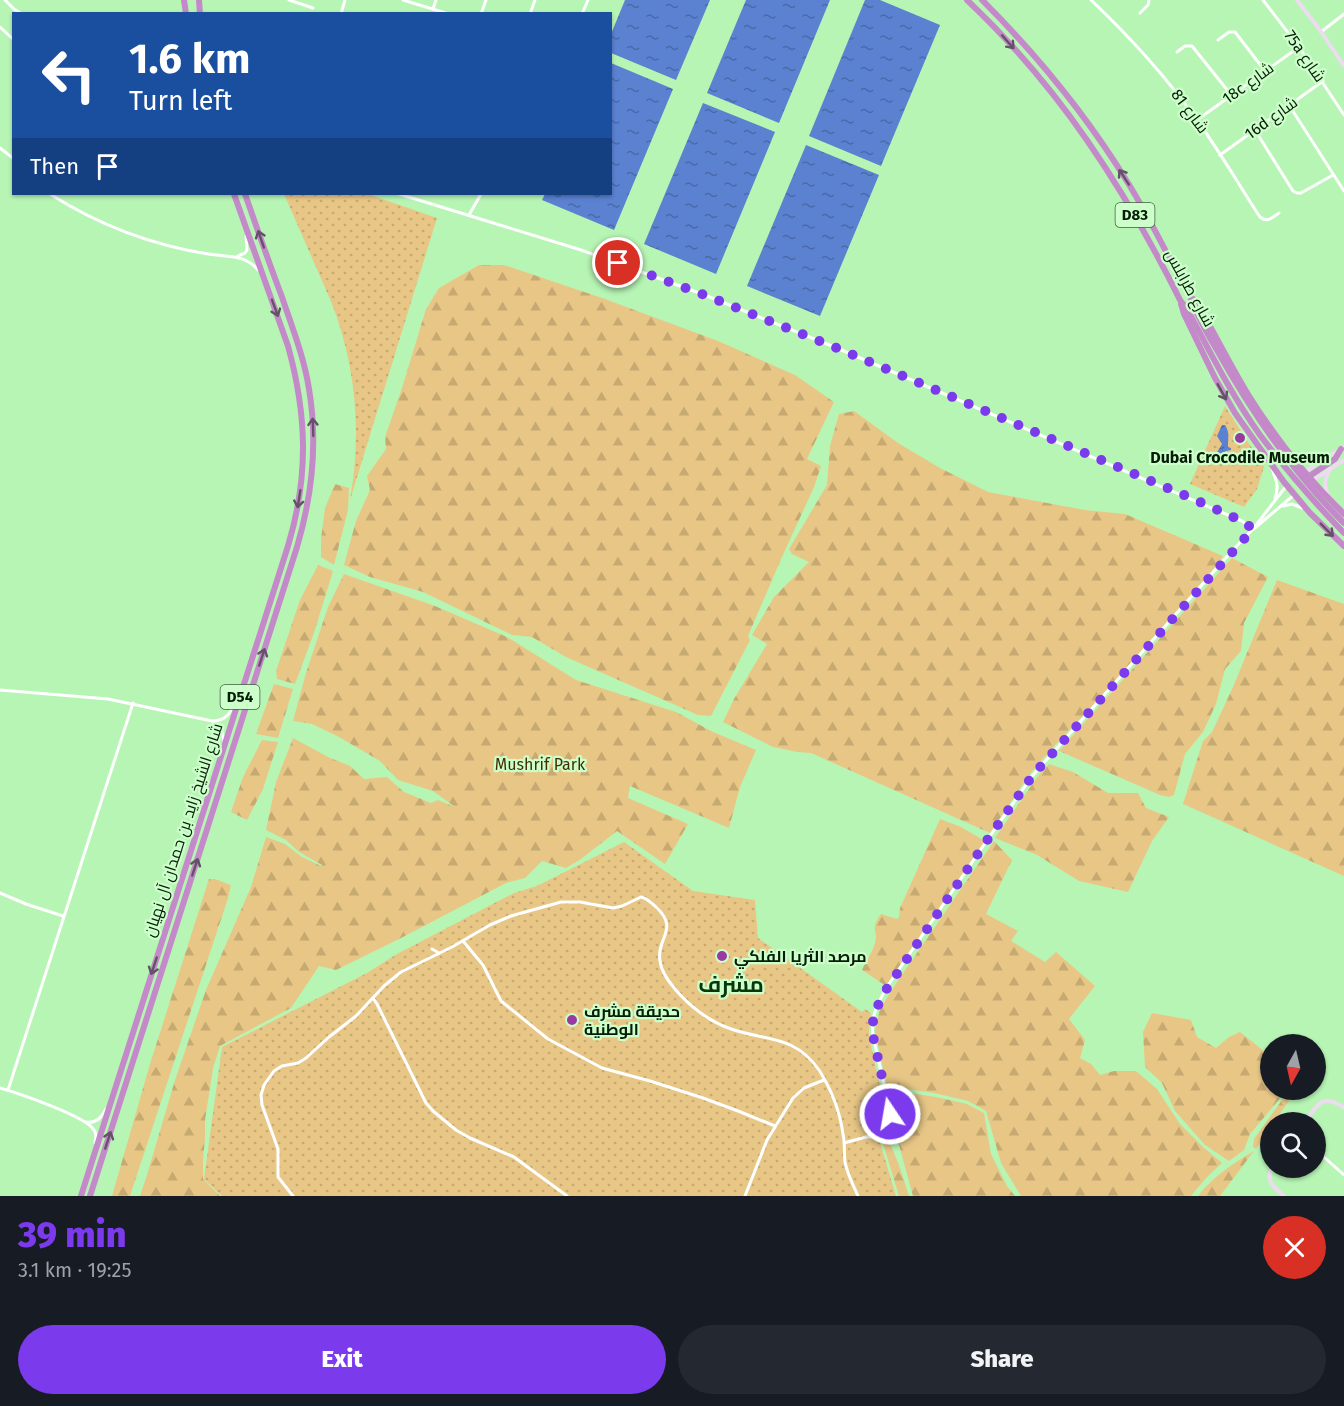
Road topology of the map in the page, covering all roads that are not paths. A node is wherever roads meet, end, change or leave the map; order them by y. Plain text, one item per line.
1 (5, 0) edge
2 (291, 0) edge
3 (403, 0) edge
4 (436, 0) edge
5 (967, 0) edge
6 (982, 0) edge
7 (1091, 0) edge
8 (1149, 0) edge
9 (1263, 0) edge
10 (1297, 0) edge
11 (313, 8) dead end
12 (433, 9) junction
13 (19, 12) edge
14 (443, 12) edge
15 (1140, 13) dead end
16 (1344, 14) edge
17 (0, 27) edge
18 (1321, 31) junction
19 (12, 38) edge
20 (1218, 40) dead end
21 (1299, 46) junction
22 (1177, 52) dead end
23 (1344, 66) edge
24 (1265, 71) junction
25 (1323, 81) junction
26 (1232, 96) junction
27 (1289, 105) junction
28 (1344, 115) edge
29 (1197, 120) junction
30 (1255, 130) junction
31 (0, 148) edge
32 (1220, 155) junction
33 (12, 157) edge
34 (1333, 175) junction
35 (1344, 191) edge
36 (52, 195) edge
37 (234, 195) edge
38 (247, 195) edge
39 (402, 195) edge
40 (481, 195) edge
41 (1279, 213) dead end
42 (469, 215) junction
43 (245, 225) junction
44 (236, 256) junction
45 (265, 279) junction
46 (1190, 296) junction
47 (1180, 300) junction
48 (1342, 448) edge
49 (1275, 449) junction
50 (1288, 450) junction
51 (1324, 459) junction
52 (1344, 460) edge
53 (1272, 466) junction
54 (1332, 468) junction
55 (1308, 476) junction
56 (1287, 485) junction
57 (1294, 494) junction
58 (1330, 500) junction
59 (1273, 502) junction
60 (1278, 508) junction
61 (1327, 511) junction
62 (1310, 513) junction
63 (1344, 514) edge
64 (1344, 523) edge
65 (1253, 529) junction
66 (1344, 532) edge
67 (1344, 546) edge
68 (243, 686) junction
69 (0, 690) edge
70 (133, 703) junction
71 (212, 721) junction
72 (224, 748) junction
73 (0, 893) edge
74 (63, 916) junction
75 (450, 941) dead end
76 (463, 941) junction
77 (432, 949) dead end
78 (449, 949) junction
79 (439, 953) junction
80 (373, 998) junction
81 (824, 1080) junction
82 (0, 1088) edge
83 (8, 1090) junction
84 (115, 1090) junction
85 (1344, 1109) edge
86 (1312, 1112) edge
87 (84, 1122) junction
88 (775, 1126) junction
89 (844, 1143) junction
90 (93, 1157) junction
91 (1326, 1159) edge
92 (1344, 1175) edge
93 (1270, 1178) edge
94 (81, 1196) edge
95 (90, 1196) edge
96 (293, 1196) edge
97 (567, 1196) edge
98 (745, 1196) edge
99 (858, 1196) edge
100 (1284, 1196) edge

1 - 13 street
2 - 11 street
3 - 12 street
4 - 12 street
5 -> 47 highway, شارع طرابلس / D83
46 -> 6 highway, شارع طرابلس / D83
7 - 29 street, شارع 81
8 - 15 street
9 - 21 street, 75a شارع
10 - 18 street
12 - 14 street
16 - 18 street
17 - 19 street
18 - 23 street
20 - 24 street
21 - 24 street, 18c شارع
21 - 25 street, 75a شارع
22 - 26 street
24 - 26 street, 18c شارع
25 - 27 street, 16d شارع
25 - 28 street, 75a شارع
26 - 29 street, 18c شارع
27 - 30 street, 16d شارع
27 - 34 street
29 - 32 street, شارع 81
30 - 32 street, 16d شارع
30 - 34 street
31 - 33 street
32 - 41 street, شارع 81
34 - 35 street
36 - 44 street
37 - 43 highway, شارع الشيخ زايد بن حمدان آل نهيان / D54
95 -> 38 highway, شارع الشيخ زايد بن حمدان آل نهيان / D54
39 - 42 street
40 - 42 street
42 - 65 street
43 - 44 street
43 - 45 highway, شارع الشيخ زايد بن حمدان آل نهيان / D54
44 - 45 street
45 -> 68 highway, شارع الشيخ زايد بن حمدان آل نهيان / D54
46 - 49 highway, شارع طرابلس / D83
46 - 50 highway
47 - 49 highway, شارع طرابلس / D83
47 -> 53 highway
48 - 51 street
48 - 55 highway
49 - 61 highway, شارع طرابلس / D83
50 - 51 street
50 - 55 highway
51 - 55 street
52 - 54 street
53 - 56 highway
53 - 59 street
54 - 55 street
54 - 58 street
55 - 56 street
55 - 57 highway
55 - 58 highway
56 - 57 highway
56 - 59 street
57 - 60 street
57 - 62 highway
58 - 63 highway
59 - 65 street
60 - 62 street
60 - 65 street
61 - 64 highway, شارع طرابلس / D83
61 - 66 highway, شارع طرابلس / D83
62 -> 67 highway
65 - 89 street
68 - 71 street
68 - 72 highway, شارع الشيخ زايد بن حمدان آل نهيان / D54
69 - 70 street
70 - 71 street
70 - 74 street
71 - 72 street
72 -> 84 highway, شارع الشيخ زايد بن حمدان آل نهيان / D54
73 - 74 street
74 - 83 street
75 - 78 street
76 - 78 street
76 - 81 street
76 - 88 street
77 - 79 street
78 - 79 street
79 - 80 street
80 - 96 street
80 - 97 street
81 - 88 street
81 - 89 street
82 - 83 street
83 - 87 street
84 - 87 street
84 - 90 highway, شارع الشيخ زايد بن حمدان آل نهيان / D54
85 - 86 street
87 - 90 street
88 - 98 street
89 - 99 street
90 - 94 highway, شارع الشيخ زايد بن حمدان آل نهيان / D54
91 - 92 street
93 - 100 street

